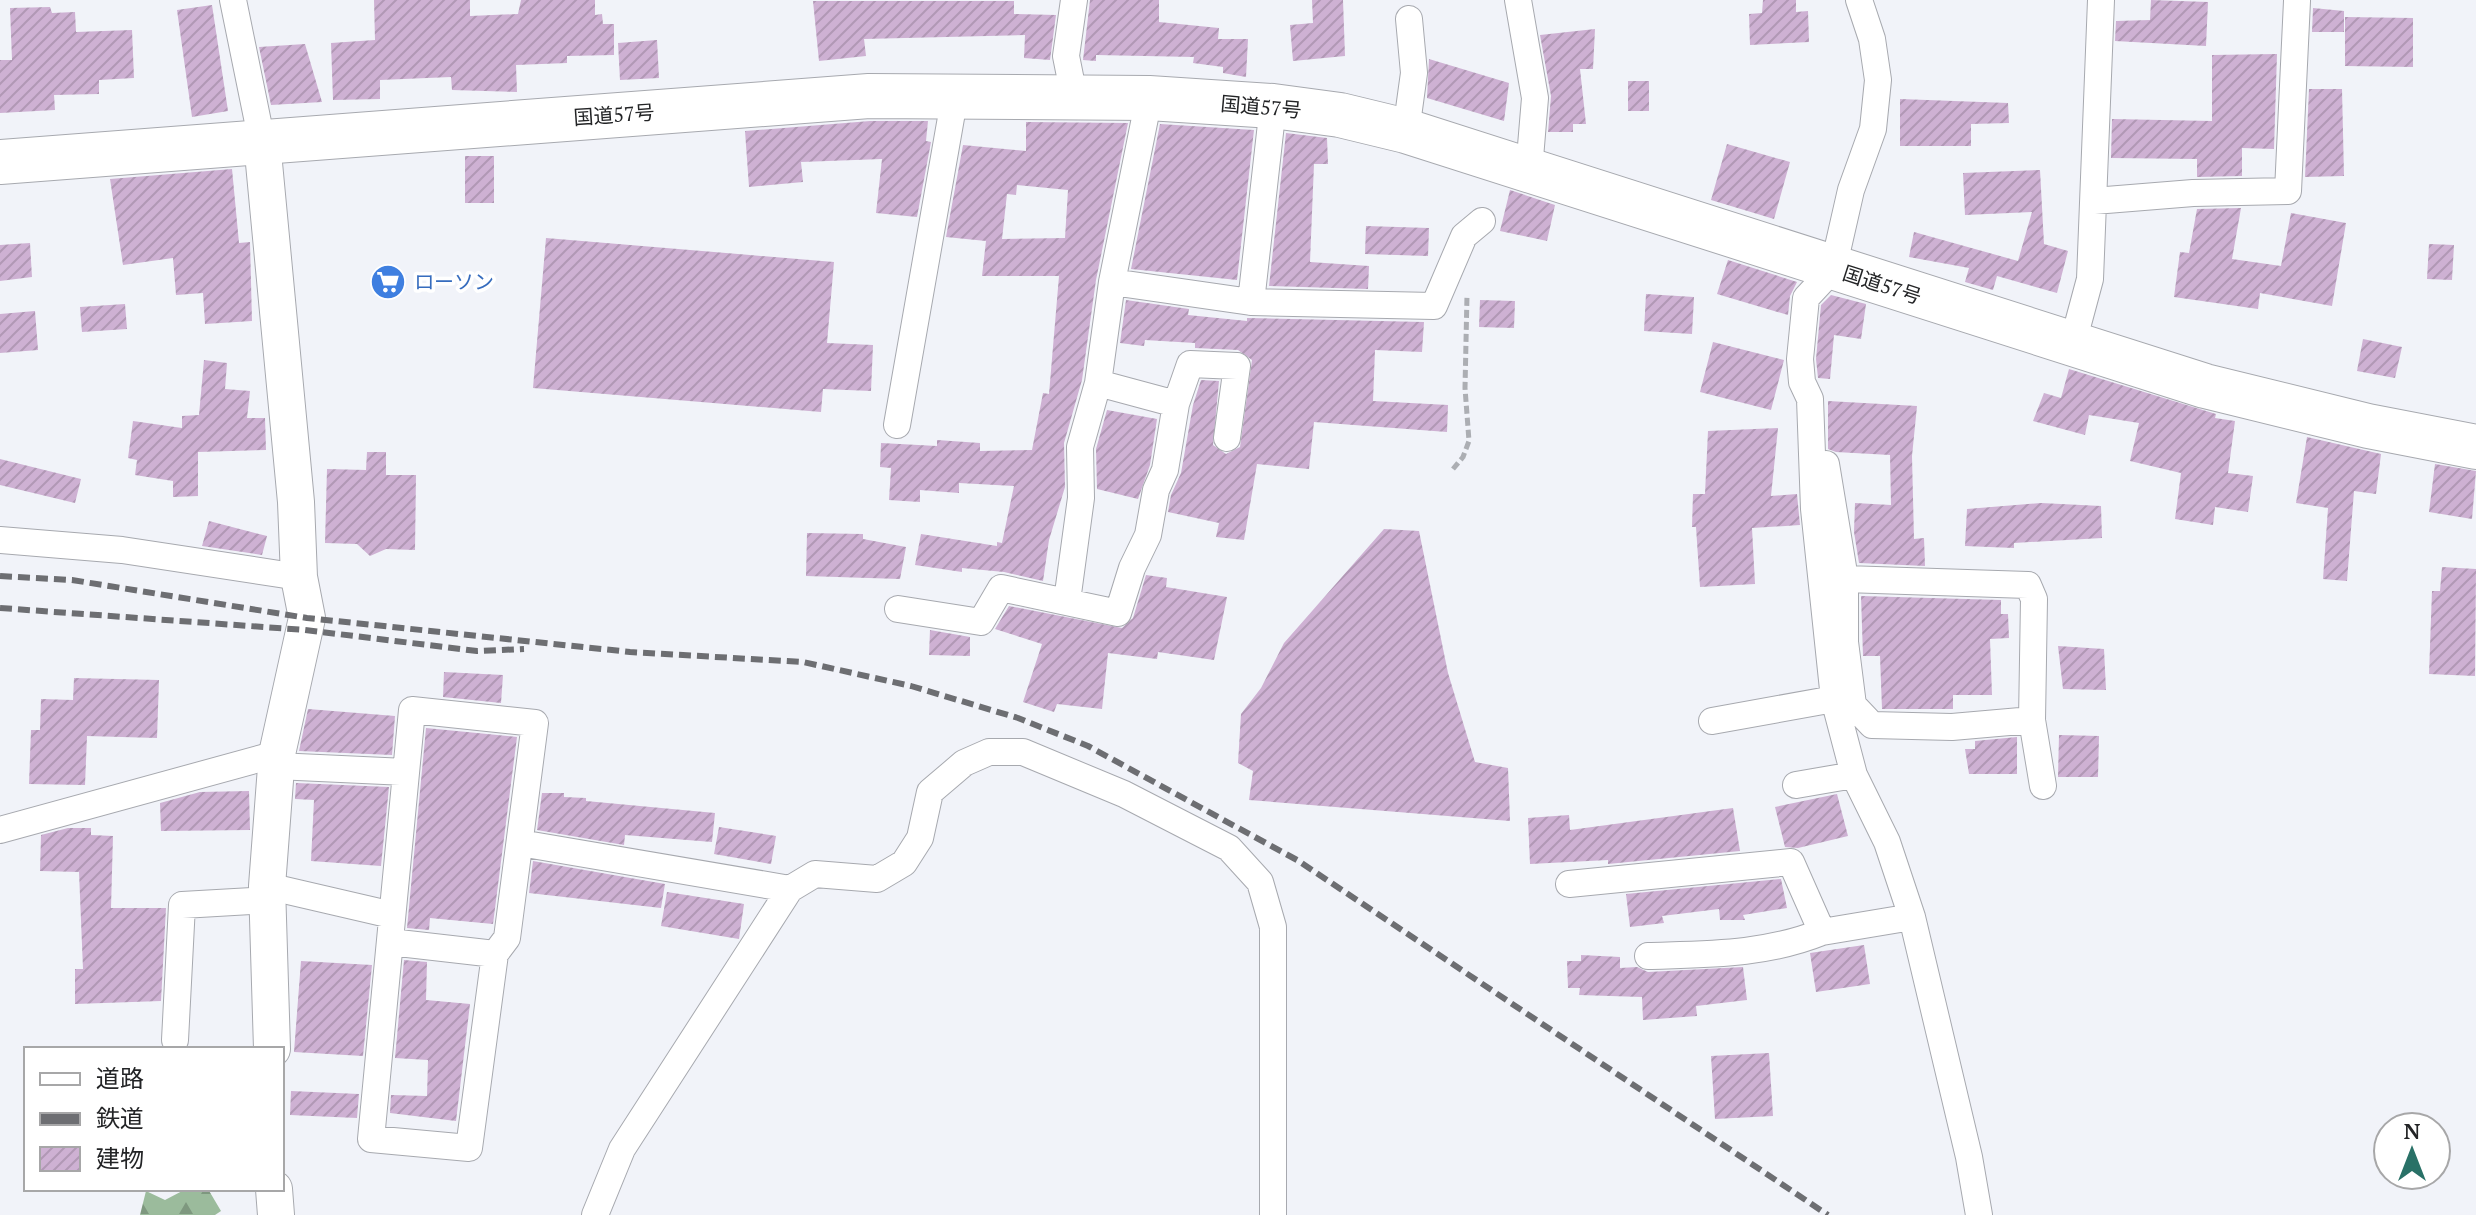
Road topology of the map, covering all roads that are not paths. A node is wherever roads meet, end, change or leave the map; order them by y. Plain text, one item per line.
1 (233, 0) edge
2 (1074, 0) edge
3 (1518, 0) edge
4 (1859, 0) edge
5 (2101, 0) edge
6 (2297, 1) edge
7 (1409, 19) dead end
8 (955, 95) junction
9 (1074, 96) junction
10 (1149, 98) junction
11 (1273, 106) junction
12 (1406, 131) junction
13 (262, 142) junction
14 (0, 162) edge
15 (1529, 170) junction
16 (2094, 201) junction
17 (1482, 221) dead end
18 (1833, 269) junction
19 (1112, 282) junction
20 (1251, 302) junction
21 (2072, 346) junction
22 (1098, 383) junction
23 (1810, 399) junction
24 (1176, 404) junction
25 (897, 425) dead end
26 (1227, 438) dead end
27 (2476, 447) edge
28 (0, 540) edge
29 (299, 577) junction
30 (1845, 579) junction
31 (1067, 601) junction
32 (898, 609) dead end
33 (1834, 699) junction
34 (2032, 720) junction
35 (1712, 721) dead end
36 (276, 760) junction
37 (406, 772) junction
38 (1854, 775) junction
39 (1796, 785) dead end
40 (2043, 786) dead end
41 (0, 830) edge
42 (520, 843) junction
43 (1569, 884) dead end
44 (790, 889) junction
45 (268, 893) junction
46 (392, 915) junction
47 (1912, 917) junction
48 (1822, 932) junction
49 (390, 942) junction
50 (495, 954) junction
51 (1648, 956) dead end
52 (175, 1040) dead end
53 (272, 1047) edge
54 (274, 1191) edge
55 (276, 1215) edge
56 (595, 1215) edge
57 (1273, 1215) edge
58 (1979, 1215) edge

1 - 13 street
2 - 9 street
3 - 15 street
4 - 18 street
5 - 16 street
6 - 16 street
7 - 12 street
8 - 9 highway, 国道57号
8 - 13 highway, 国道57号
8 - 25 street
9 - 10 highway, 国道57号
10 - 11 highway, 国道57号
10 - 19 street
11 - 12 highway, 国道57号
11 - 20 street
12 - 15 highway, 国道57号
13 - 14 highway, 国道57号
13 - 29 street
15 - 18 highway, 国道57号
16 - 21 street
17 - 20 street
18 - 21 highway, 国道57号
18 - 23 street
19 - 20 street
19 - 22 street
21 - 27 highway, 国道57号
22 - 24 street
22 - 31 street
23 - 30 street
23 - 33 street
24 - 26 street
24 - 31 street
28 - 29 street
29 - 36 street
30 - 34 street
30 - 34 street
31 - 32 street
33 - 35 street
33 - 38 street
34 - 40 street
36 - 37 street
36 - 41 street
36 - 45 street
37 - 42 street
37 - 46 street
38 - 39 street
38 - 47 street
42 - 44 street
42 - 50 street
43 - 48 street
44 - 56 street
44 - 57 street
45 - 46 street
45 - 52 street
45 - 53 street
46 - 49 street
47 - 48 street
47 - 58 street
48 - 51 street
49 - 50 street
49 - 50 street
54 - 55 street

